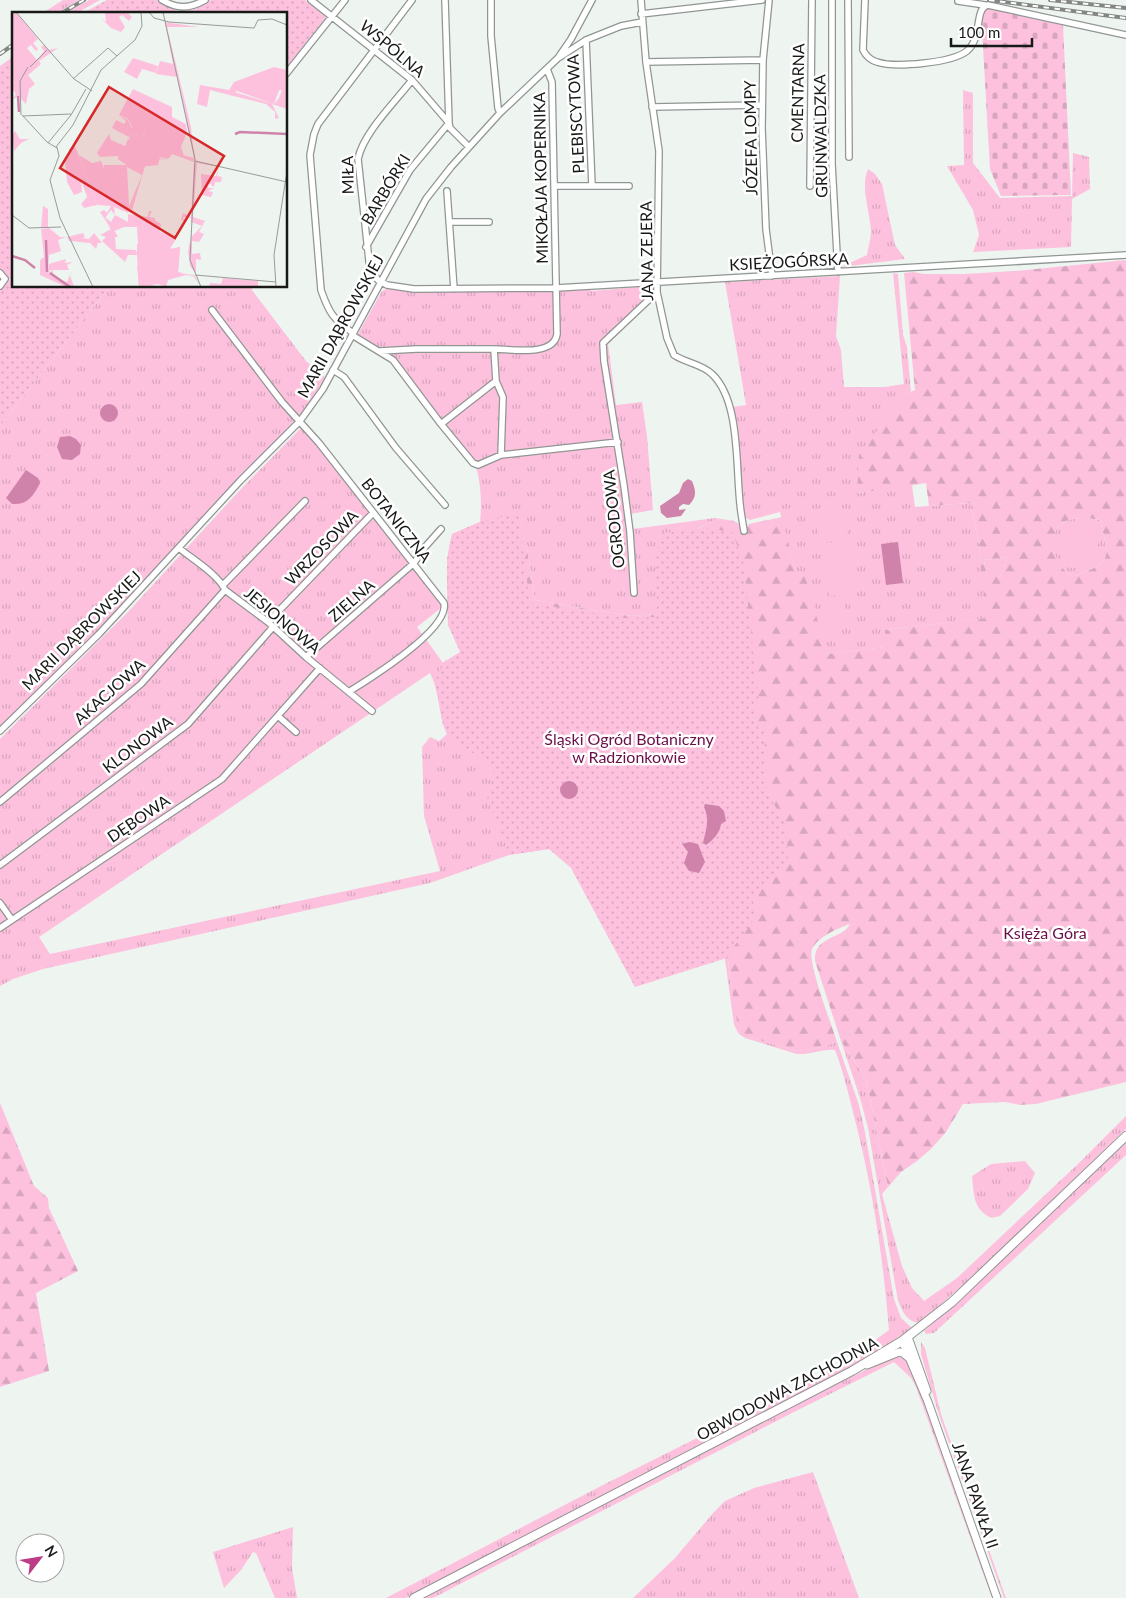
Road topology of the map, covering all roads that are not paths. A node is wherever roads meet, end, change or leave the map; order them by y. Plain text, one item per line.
1 (162, 0) edge
2 (205, 0) edge
3 (311, 0) edge
4 (344, 0) edge
5 (412, 0) edge
6 (445, 0) edge
7 (491, 0) edge
8 (592, 0) edge
9 (641, 0) edge
10 (762, 0) edge
11 (769, 0) edge
12 (812, 0) edge
13 (832, 0) edge
14 (848, 0) edge
15 (865, 0) edge
16 (958, 1) edge
17 (986, 5) junction
18 (641, 14) junction
19 (332, 17) junction
20 (642, 22) junction
21 (1126, 35) edge
22 (586, 40) junction
23 (374, 49) junction
24 (558, 58) junction
25 (763, 60) junction
26 (646, 62) junction
27 (547, 69) junction
28 (288, 72) edge
29 (412, 80) junction
30 (762, 105) junction
31 (652, 107) junction
32 (500, 113) junction
33 (449, 123) junction
34 (469, 147) junction
35 (849, 157) dead end
36 (555, 186) junction
37 (592, 186) junction
38 (629, 186) dead end
39 (810, 186) dead end
40 (447, 191) dead end
41 (449, 222) junction
42 (489, 222) dead end
43 (366, 247) junction
44 (1126, 255) edge
45 (838, 272) junction
46 (0, 273) edge
47 (772, 276) junction
48 (381, 282) junction
49 (657, 282) junction
50 (0, 286) edge
51 (556, 288) junction
52 (454, 289) junction
53 (657, 292) junction
54 (212, 310) dead end
55 (353, 334) junction
56 (494, 349) junction
57 (380, 351) junction
58 (333, 370) junction
59 (496, 380) junction
60 (300, 421) junction
61 (441, 424) junction
62 (618, 442) junction
63 (501, 455) junction
64 (305, 500) dead end
65 (444, 505) dead end
66 (373, 512) junction
67 (441, 529) dead end
68 (744, 531) dead end
69 (179, 548) junction
70 (414, 563) junction
71 (224, 587) junction
72 (634, 593) dead end
73 (268, 622) junction
74 (273, 627) junction
75 (306, 657) junction
76 (320, 668) junction
77 (350, 692) junction
78 (372, 711) dead end
79 (278, 716) junction
80 (0, 731) edge
81 (296, 732) dead end
82 (0, 802) edge
83 (0, 865) edge
84 (0, 903) edge
85 (12, 920) junction
86 (0, 928) edge
87 (1126, 1136) edge
88 (905, 1339) junction
89 (909, 1358) junction
90 (855, 1370) junction
91 (928, 1402) junction
92 (414, 1598) edge
93 (997, 1598) edge

1 - 2 street
3 - 19 street, WSPÓLNA
4 - 19 street
5 - 23 street
6 - 33 street
7 - 32 street
8 - 24 street, MARII DĄBROWSKIEJ
9 - 18 street, JANA ZEJERA
10 - 18 street
11 - 25 street, JÓZEFA LOMPY
12 - 39 street, CMENTARNA
13 - 45 street, GRUNWALDZKA
14 - 35 street
15 - 17 street
16 - 17 street
17 - 21 street
18 - 20 street, JANA ZEJERA
19 - 23 street, WSPÓLNA
19 - 28 street
20 - 22 street
20 - 26 street, JANA ZEJERA
22 - 24 street
22 - 37 street, PLEBISCYTOWA
23 - 29 street, WSPÓLNA
23 - 55 street
24 - 27 street, MARII DĄBROWSKIEJ
25 - 26 street
25 - 30 street, JÓZEFA LOMPY
26 - 31 street, JANA ZEJERA
27 - 32 street, MARII DĄBROWSKIEJ
27 - 36 street, MIKOŁAJA KOPERNIKA
29 - 33 street, WSPÓLNA
29 - 43 street, MIŁA
30 - 31 street
30 - 47 street, JÓZEFA LOMPY
31 - 49 street, JANA ZEJERA
32 - 34 street, MARII DĄBROWSKIEJ
33 - 34 street, WSPÓLNA
33 - 43 street, BARBÓRKI
34 - 48 street, MARII DĄBROWSKIEJ
36 - 37 street, PLEBISCYTOWA
36 - 51 street, MIKOŁAJA KOPERNIKA
37 - 38 street, PLEBISCYTOWA
40 - 41 street
41 - 42 street
41 - 52 street
43 - 48 street, MIŁA
44 - 45 street, KSIĘŻOGÓRSKA
45 - 47 street, KSIĘŻOGÓRSKA
46 - 50 street
47 - 49 street, KSIĘŻOGÓRSKA
48 - 52 street, KSIĘŻOGÓRSKA
48 - 55 street, MARII DĄBROWSKIEJ
49 - 51 street, KSIĘŻOGÓRSKA
49 - 53 street, JANA ZEJERA
51 - 52 street, KSIĘŻOGÓRSKA
51 - 56 street
53 - 62 street, OGRODOWA
53 - 68 street, JANA ZEJERA
54 - 60 street, BOTANICZNA
55 - 57 street
55 - 58 street, MARII DĄBROWSKIEJ
56 - 57 street
56 - 59 street
57 - 61 street
58 - 60 street, MARII DĄBROWSKIEJ
58 - 65 street
59 - 61 street
59 - 63 street
60 - 66 street, BOTANICZNA
60 - 69 street, MARII DĄBROWSKIEJ
61 - 63 street
62 - 63 street
62 - 72 street, OGRODOWA
64 - 71 street, AKACJOWA
66 - 70 street, BOTANICZNA
66 - 73 street, WRZOSOWA
67 - 70 street, ZIELNA
69 - 71 street, JESIONOWA
69 - 80 street, MARII DĄBROWSKIEJ
70 - 75 street, ZIELNA
70 - 77 street, BOTANICZNA
71 - 73 street, JESIONOWA
71 - 82 street, AKACJOWA
73 - 74 street, JESIONOWA
74 - 75 street, JESIONOWA
74 - 83 street, KLONOWA
75 - 76 street, JESIONOWA
76 - 77 street, JESIONOWA
76 - 79 street, DĘBOWA
77 - 78 street, JESIONOWA
79 - 81 street
79 - 85 street, DĘBOWA
84 - 85 street
85 - 86 street, DĘBOWA
87 - 88 main road, OBWODOWA ZACHODNIA
88 - 89 street, JANA PAWŁA II
88 - 90 main road, OBWODOWA ZACHODNIA
88 - 91 street, JANA PAWŁA II
89 - 90 street
89 - 91 street, JANA PAWŁA II
90 - 92 main road, OBWODOWA ZACHODNIA
91 - 93 street, JANA PAWŁA II

